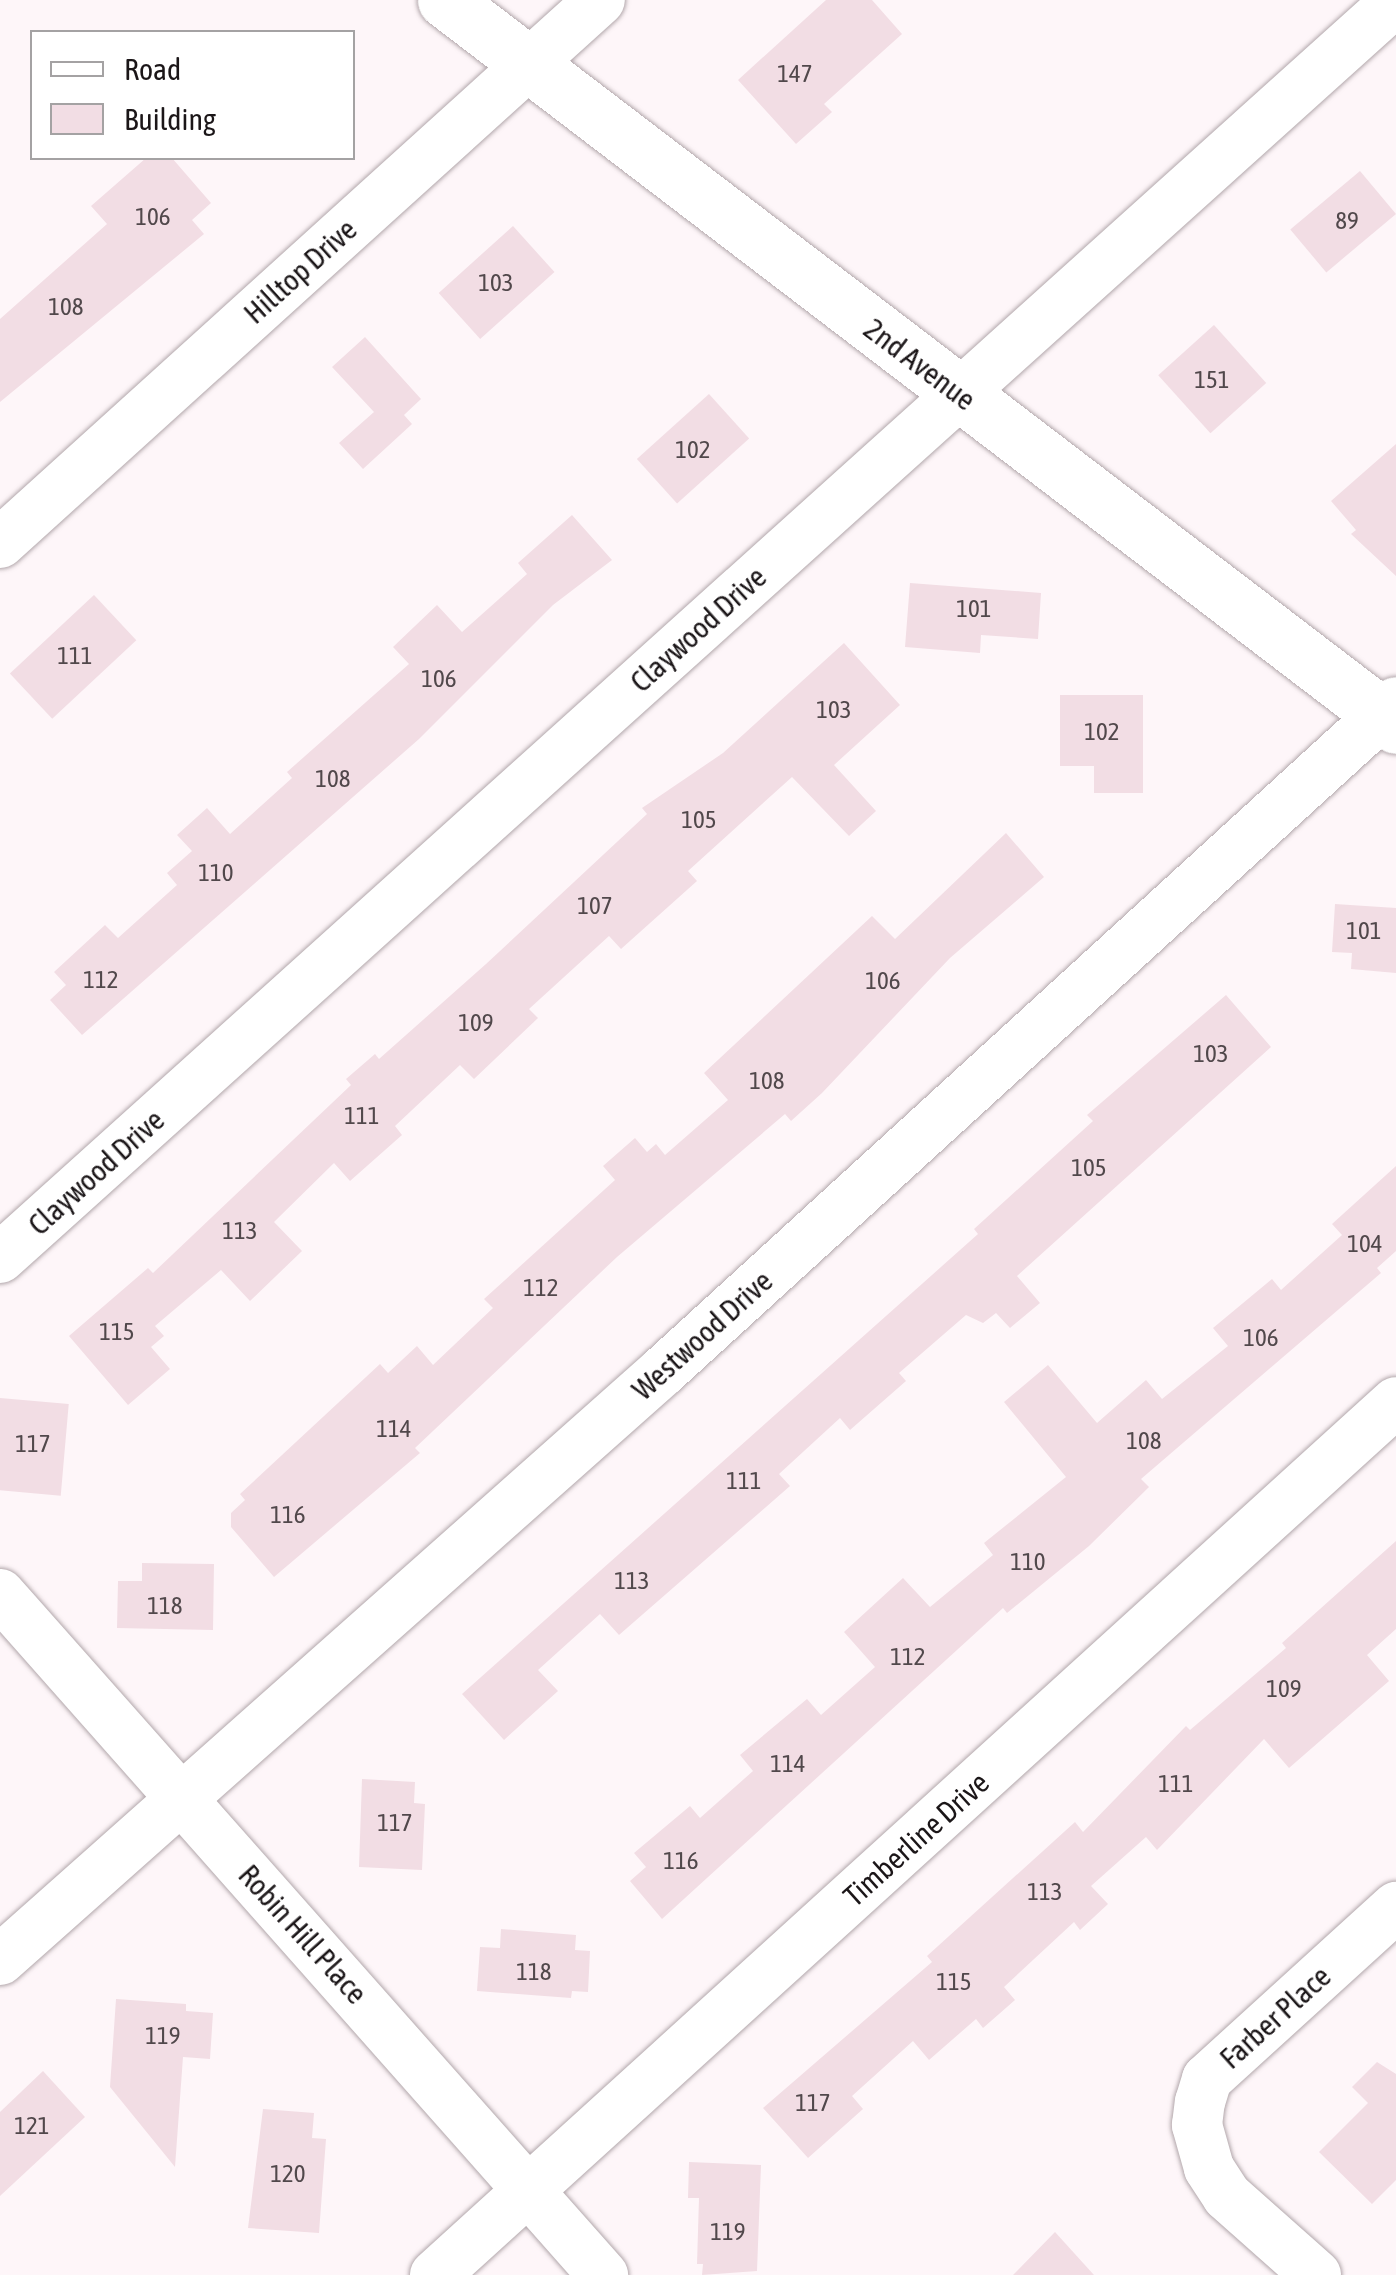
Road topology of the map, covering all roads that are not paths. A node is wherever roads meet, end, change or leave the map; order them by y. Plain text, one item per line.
1 (445, 0) edge
2 (600, 0) edge
3 (1396, 1) edge
4 (528, 64) junction
5 (959, 394) junction
6 (0, 543) edge
7 (1391, 714) edge
8 (0, 1258) edge
9 (1396, 1402) edge
10 (0, 1594) edge
11 (180, 1798) junction
12 (1396, 1906) edge
13 (0, 1960) edge
14 (531, 2188) junction
15 (436, 2275) edge
16 (603, 2275) edge
17 (1316, 2275) edge

1 - 4 street, 2nd Avenue
2 - 4 street, Hilltop Drive
3 - 5 street, Claywood Drive
4 - 5 street, 2nd Avenue
4 - 6 street, Hilltop Drive
5 - 7 street, 2nd Avenue
5 - 8 street, Claywood Drive
7 - 11 street, Westwood Drive
9 - 14 street, Timberline Drive
10 - 11 street, Robin Hill Place
11 - 13 street, Westwood Drive
11 - 14 street, Robin Hill Place
12 - 17 street, Farber Place
14 - 15 street, Timberline Drive
14 - 16 street, Robin Hill Place

